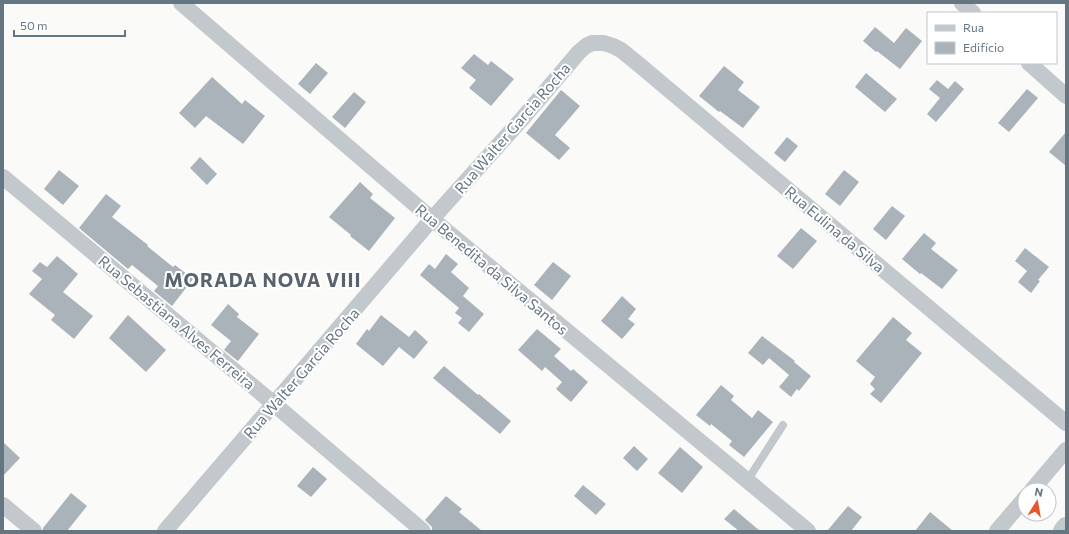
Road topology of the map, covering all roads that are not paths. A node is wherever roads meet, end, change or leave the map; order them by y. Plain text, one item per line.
1 (181, 3) edge
2 (962, 3) edge
3 (972, 12) edge
4 (599, 42) joint
5 (1030, 64) edge
6 (1066, 96) edge
7 (3, 176) edge
8 (432, 219) junction
9 (274, 404) junction
10 (1066, 423) edge
11 (784, 424) dead end
12 (1066, 450) edge
13 (747, 481) junction
14 (1039, 482) edge
15 (3, 505) edge
16 (1017, 507) edge
17 (1066, 527) edge
18 (34, 531) edge
19 (165, 531) edge
20 (423, 531) edge
21 (808, 531) edge
22 (997, 531) edge
23 (1063, 531) edge

1 - 8 street, Rua Benedita da Silva Santos
2 - 3 street
4 - 8 street, Rua Walter Garcia Rocha
4 - 10 street, Rua Eulina da Silva
5 - 6 street
7 - 9 street, Rua Sebastiana Alves Ferreira
8 - 9 street, Rua Walter Garcia Rocha
8 - 13 street, Rua Benedita da Silva Santos
9 - 19 street, Rua Walter Garcia Rocha
9 - 20 street, Rua Sebastiana Alves Ferreira
11 - 13 lane
12 - 14 street
13 - 21 street, Rua Benedita da Silva Santos
15 - 18 street
16 - 22 street
17 - 23 street

